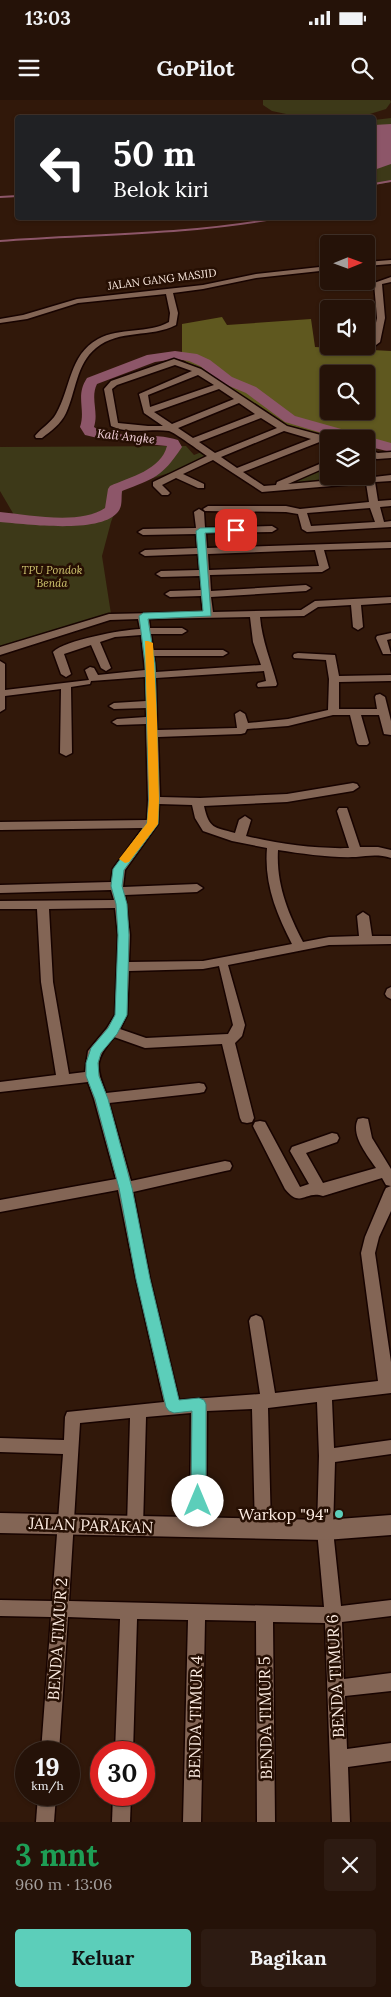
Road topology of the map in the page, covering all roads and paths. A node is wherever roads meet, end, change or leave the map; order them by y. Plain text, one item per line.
1 (388, 262) edge
2 (375, 263) edge
3 (320, 269) edge
4 (391, 277) edge
5 (169, 291) junction
6 (386, 318) edge
7 (0, 321) edge
8 (376, 342) dead end
9 (198, 372) junction
10 (219, 386) junction
11 (240, 399) junction
12 (149, 413) junction
13 (262, 414) junction
14 (171, 428) junction
15 (284, 428) junction
16 (148, 429) junction
17 (39, 436) dead end
18 (320, 438) edge
19 (320, 441) edge
20 (191, 442) junction
21 (391, 455) edge
22 (375, 456) edge
23 (213, 457) junction
24 (320, 468) edge
25 (236, 472) junction
26 (177, 475) junction
27 (391, 478) edge
28 (375, 479) edge
29 (320, 484) edge
30 (370, 485) edge
31 (201, 486) dead end
32 (280, 488) junction
33 (266, 489) junction
34 (247, 491) dead end
35 (165, 493) dead end
36 (391, 503) edge
37 (374, 504) junction
38 (286, 509) junction
39 (302, 512) junction
40 (380, 524) junction
41 (391, 524) edge
42 (272, 529) dead end
43 (200, 531) junction
44 (143, 532) dead end
45 (391, 545) edge
46 (319, 548) junction
47 (203, 551) junction
48 (145, 553) dead end
49 (204, 572) junction
50 (160, 574) dead end
51 (306, 588) dead end
52 (170, 594) dead end
53 (206, 594) junction
54 (391, 600) edge
55 (356, 602) junction
56 (256, 613) junction
57 (208, 614) junction
58 (143, 616) junction
59 (358, 627) dead end
60 (146, 631) junction
61 (182, 631) dead end
62 (391, 636) edge
63 (94, 639) junction
64 (0, 652) edge
65 (387, 652) dead end
66 (149, 653) junction
67 (223, 653) dead end
68 (298, 656) dead end
69 (0, 664) edge
70 (106, 668) dead end
71 (268, 668) junction
72 (90, 670) dead end
73 (150, 674) junction
74 (389, 678) dead end
75 (334, 679) junction
76 (66, 680) junction
77 (86, 682) dead end
78 (262, 685) dead end
79 (0, 693) edge
80 (380, 697) dead end
81 (152, 704) junction
82 (114, 706) dead end
83 (0, 709) edge
84 (332, 712) junction
85 (382, 712) junction
86 (240, 714) dead end
87 (355, 714) junction
88 (152, 720) junction
89 (117, 722) dead end
90 (243, 726) junction
91 (388, 732) dead end
92 (152, 734) junction
93 (363, 743) dead end
94 (66, 753) dead end
95 (353, 788) dead end
96 (154, 800) junction
97 (200, 802) junction
98 (343, 811) dead end
99 (245, 820) dead end
100 (152, 824) junction
101 (0, 826) edge
102 (240, 837) junction
103 (273, 846) junction
104 (356, 853) junction
105 (391, 854) edge
106 (117, 888) junction
107 (197, 888) dead end
108 (0, 889) edge
109 (121, 904) junction
110 (0, 905) edge
111 (43, 905) junction
112 (363, 916) dead end
113 (366, 940) junction
114 (391, 940) edge
115 (300, 947) junction
116 (124, 967) junction
117 (224, 968) dead end
118 (112, 1031) junction
119 (228, 1040) junction
120 (92, 1076) junction
121 (63, 1080) junction
122 (0, 1087) edge
123 (199, 1088) dead end
124 (102, 1099) junction
125 (247, 1118) dead end
126 (363, 1123) dead end
127 (260, 1126) dead end
128 (332, 1138) dead end
129 (225, 1166) dead end
130 (388, 1176) edge
131 (125, 1186) junction
132 (318, 1187) junction
133 (391, 1192) edge
134 (0, 1206) edge
135 (256, 1320) dead end
136 (389, 1386) edge
137 (324, 1393) junction
138 (264, 1401) junction
139 (199, 1404) junction
140 (174, 1407) junction
141 (138, 1410) junction
142 (0, 1445) edge
143 (70, 1447) junction
144 (391, 1447) edge
145 (327, 1456) junction
146 (0, 1522) edge
147 (65, 1525) junction
148 (391, 1525) edge
149 (135, 1527) junction
150 (198, 1528) junction
151 (262, 1529) junction
152 (325, 1530) junction
153 (0, 1608) edge
154 (59, 1608) junction
155 (391, 1608) edge
156 (130, 1610) junction
157 (197, 1612) junction
158 (264, 1614) junction
159 (333, 1615) junction
160 (391, 1682) edge
161 (336, 1689) junction
162 (51, 1741) edge
163 (124, 1741) edge
164 (391, 1752) edge
165 (339, 1759) junction
166 (46, 1806) edge
167 (122, 1806) edge
168 (45, 1822) edge
169 (121, 1822) edge
170 (192, 1822) edge
171 (266, 1822) edge
172 (341, 1822) edge

1 - 2 street
1 - 4 street
3 - 5 street, JALAN GANG MASJID
4 - 6 street
5 - 7 street, JALAN GANG MASJID
5 - 17 street
6 - 8 street
9 - 10 street
9 - 12 street
9 - 16 street
10 - 11 street
10 - 12 street
11 - 13 street
11 - 14 street
12 - 14 street
12 - 16 street
13 - 15 street
13 - 20 street
14 - 16 street
14 - 20 street
15 - 18 street
15 - 23 street
19 - 25 street
20 - 23 street
21 - 22 street
23 - 25 street
23 - 26 street
24 - 33 street
25 - 33 street
26 - 31 street
26 - 35 street
27 - 28 street
29 - 32 street
30 - 37 street
32 - 33 street
32 - 38 street
33 - 34 street
36 - 37 street
37 - 39 street
37 - 40 street
38 - 39 street
38 - 43 street
39 - 40 street
40 - 41 street
42 - 43 street
43 - 44 street
43 - 47 street
45 - 46 street
46 - 47 street
46 - 49 street
47 - 48 street
47 - 49 street
49 - 50 street
49 - 53 street
51 - 53 street
52 - 53 street
53 - 57 street
54 - 55 street
55 - 56 street
55 - 59 street
56 - 57 street
56 - 71 street
57 - 58 street
58 - 60 street
58 - 64 street
60 - 61 street
60 - 63 street
60 - 66 street
62 - 65 street
63 - 70 street
63 - 76 street
66 - 67 street
66 - 73 street
68 - 75 street
69 - 79 street
71 - 73 street
71 - 78 street
72 - 73 street
73 - 81 street
74 - 75 street
75 - 84 street
76 - 77 street
76 - 79 street
76 - 94 street
79 - 83 street
80 - 85 street
81 - 82 street
81 - 88 street
84 - 87 street
84 - 90 street
85 - 87 street
85 - 91 street
86 - 90 street
87 - 93 street
88 - 89 street
88 - 92 street
90 - 92 street
92 - 96 street
95 - 97 street
96 - 97 street
96 - 100 street
97 - 102 street
98 - 104 street
99 - 102 street
100 - 101 street
100 - 106 street
102 - 103 street
103 - 104 street
103 - 115 street
104 - 105 street
106 - 107 street
106 - 108 street
106 - 109 street
109 - 111 street
109 - 116 street
110 - 111 street
111 - 121 street
112 - 113 street
113 - 114 street
113 - 115 street
115 - 116 street
116 - 118 street
117 - 119 street
118 - 119 street
118 - 120 street
119 - 125 street
120 - 121 street
120 - 124 street
121 - 122 street
123 - 124 street
124 - 131 street
126 - 130 street
127 - 132 street
128 - 132 street
129 - 131 street
130 - 132 street
131 - 134 street
131 - 140 street
133 - 136 street
135 - 138 street
136 - 137 street
137 - 138 street
137 - 145 street, BENDA TIMUR 6
138 - 139 street
138 - 151 street
139 - 140 street
139 - 150 street
140 - 141 street
141 - 143 street, BENDA TIMUR 2
141 - 149 street
142 - 143 street
143 - 147 street, BENDA TIMUR 2
144 - 145 street
145 - 152 street, BENDA TIMUR 6
146 - 147 street, JALAN PARAKAN
147 - 149 street, JALAN PARAKAN
147 - 154 street, BENDA TIMUR 2
148 - 152 street, JALAN PARAKAN
149 - 150 street, JALAN PARAKAN
150 - 151 street, JALAN PARAKAN
151 - 152 street, JALAN PARAKAN
152 - 159 street, BENDA TIMUR 6
153 - 154 street
154 - 156 street
154 - 162 street, BENDA TIMUR 2
155 - 159 street
156 - 157 street
156 - 163 street
157 - 158 street
157 - 170 street, BENDA TIMUR 4
158 - 159 street
158 - 171 street, BENDA TIMUR 5
159 - 161 street, BENDA TIMUR 6
160 - 161 street
161 - 165 street, BENDA TIMUR 6
164 - 165 street
165 - 172 street, BENDA TIMUR 6
166 - 168 street
167 - 169 street

